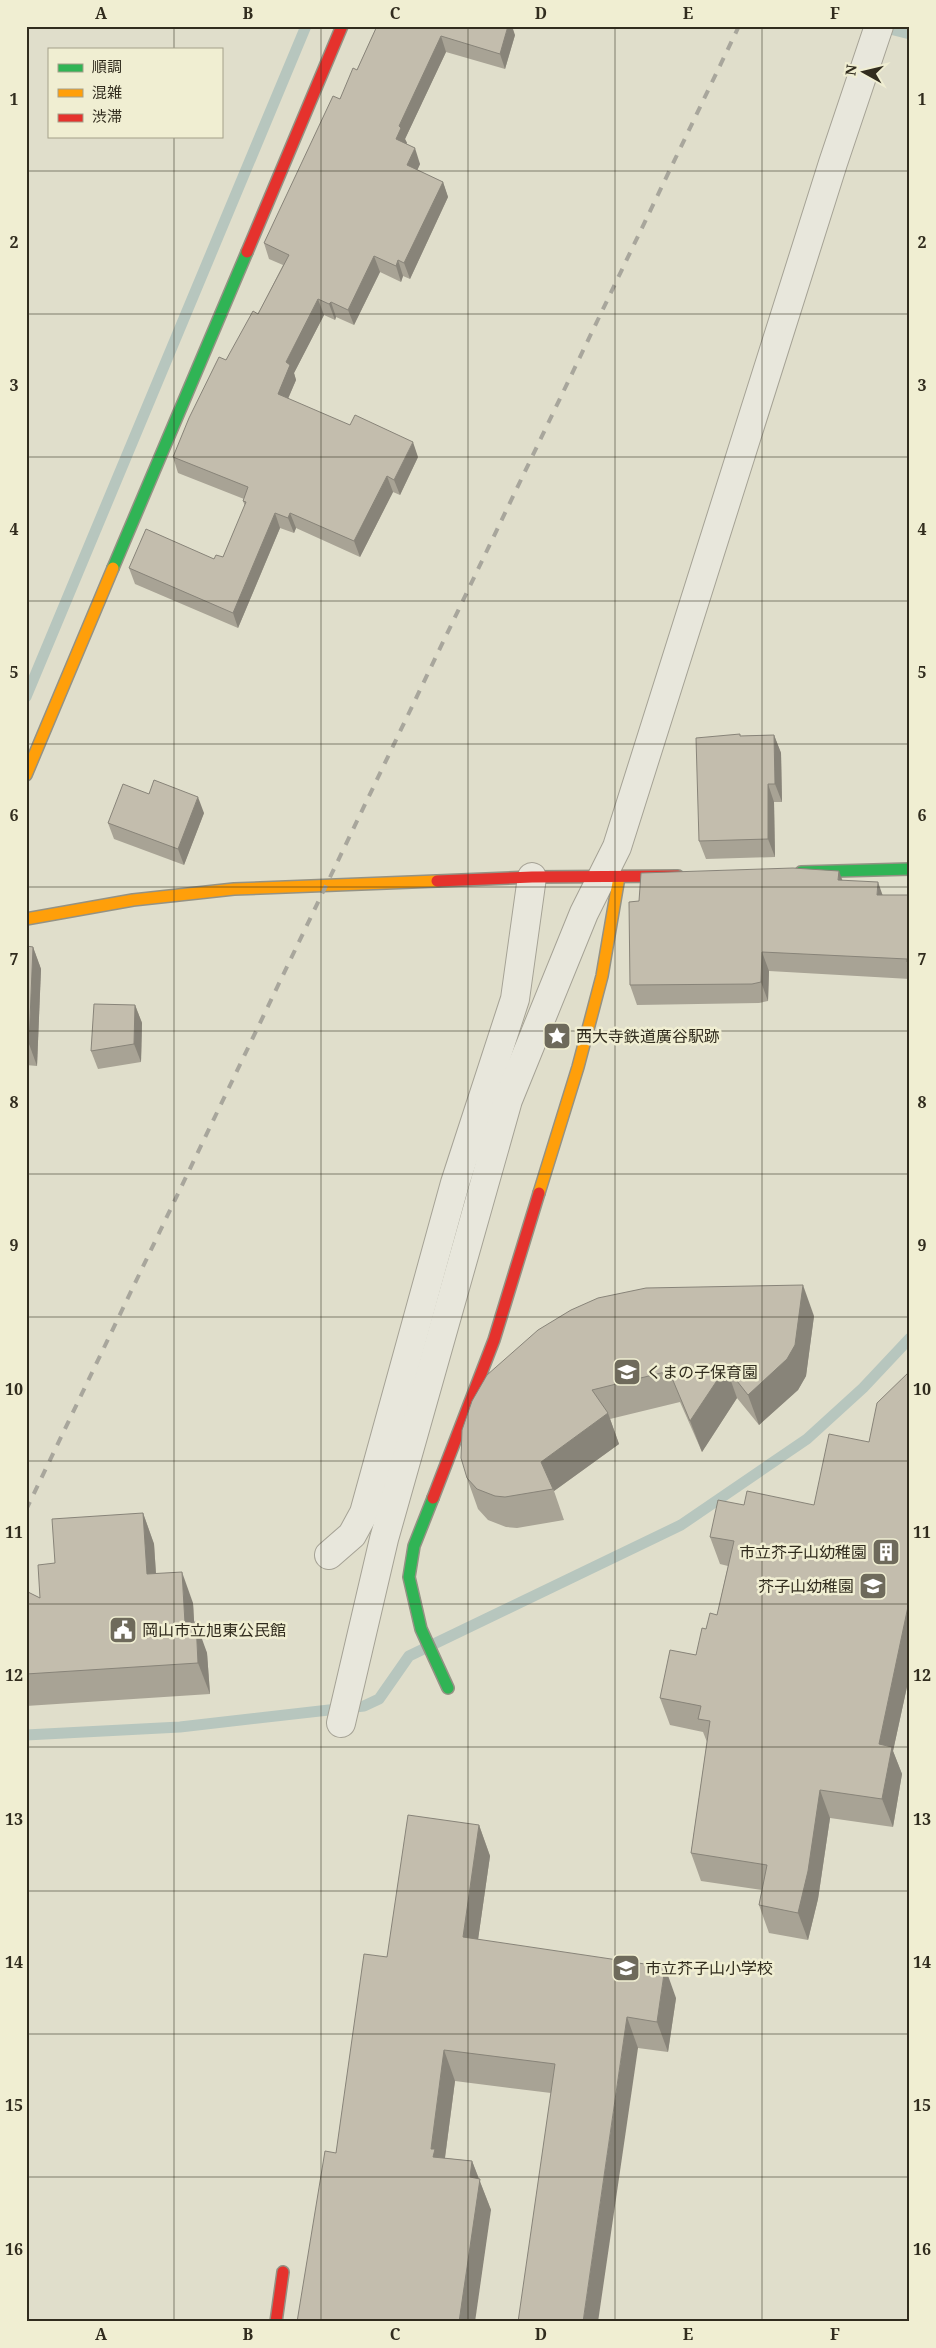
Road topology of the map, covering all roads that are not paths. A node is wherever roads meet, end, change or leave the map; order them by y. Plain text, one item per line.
1 (342, 26) edge
2 (878, 29) edge
3 (26, 775) edge
4 (910, 870) edge
5 (793, 873) edge
6 (687, 876) edge
7 (532, 877) junction
8 (611, 878) junction
9 (26, 918) edge
10 (329, 1555) dead end
11 (448, 1688) dead end
12 (341, 1723) dead end
13 (283, 2272) dead end
14 (276, 2322) edge

1 - 3 street
2 - 8 street
4 - 5 street
6 - 8 street
7 - 8 street
7 - 9 street
7 - 10 street
8 - 11 street
8 - 12 street
13 - 14 street

